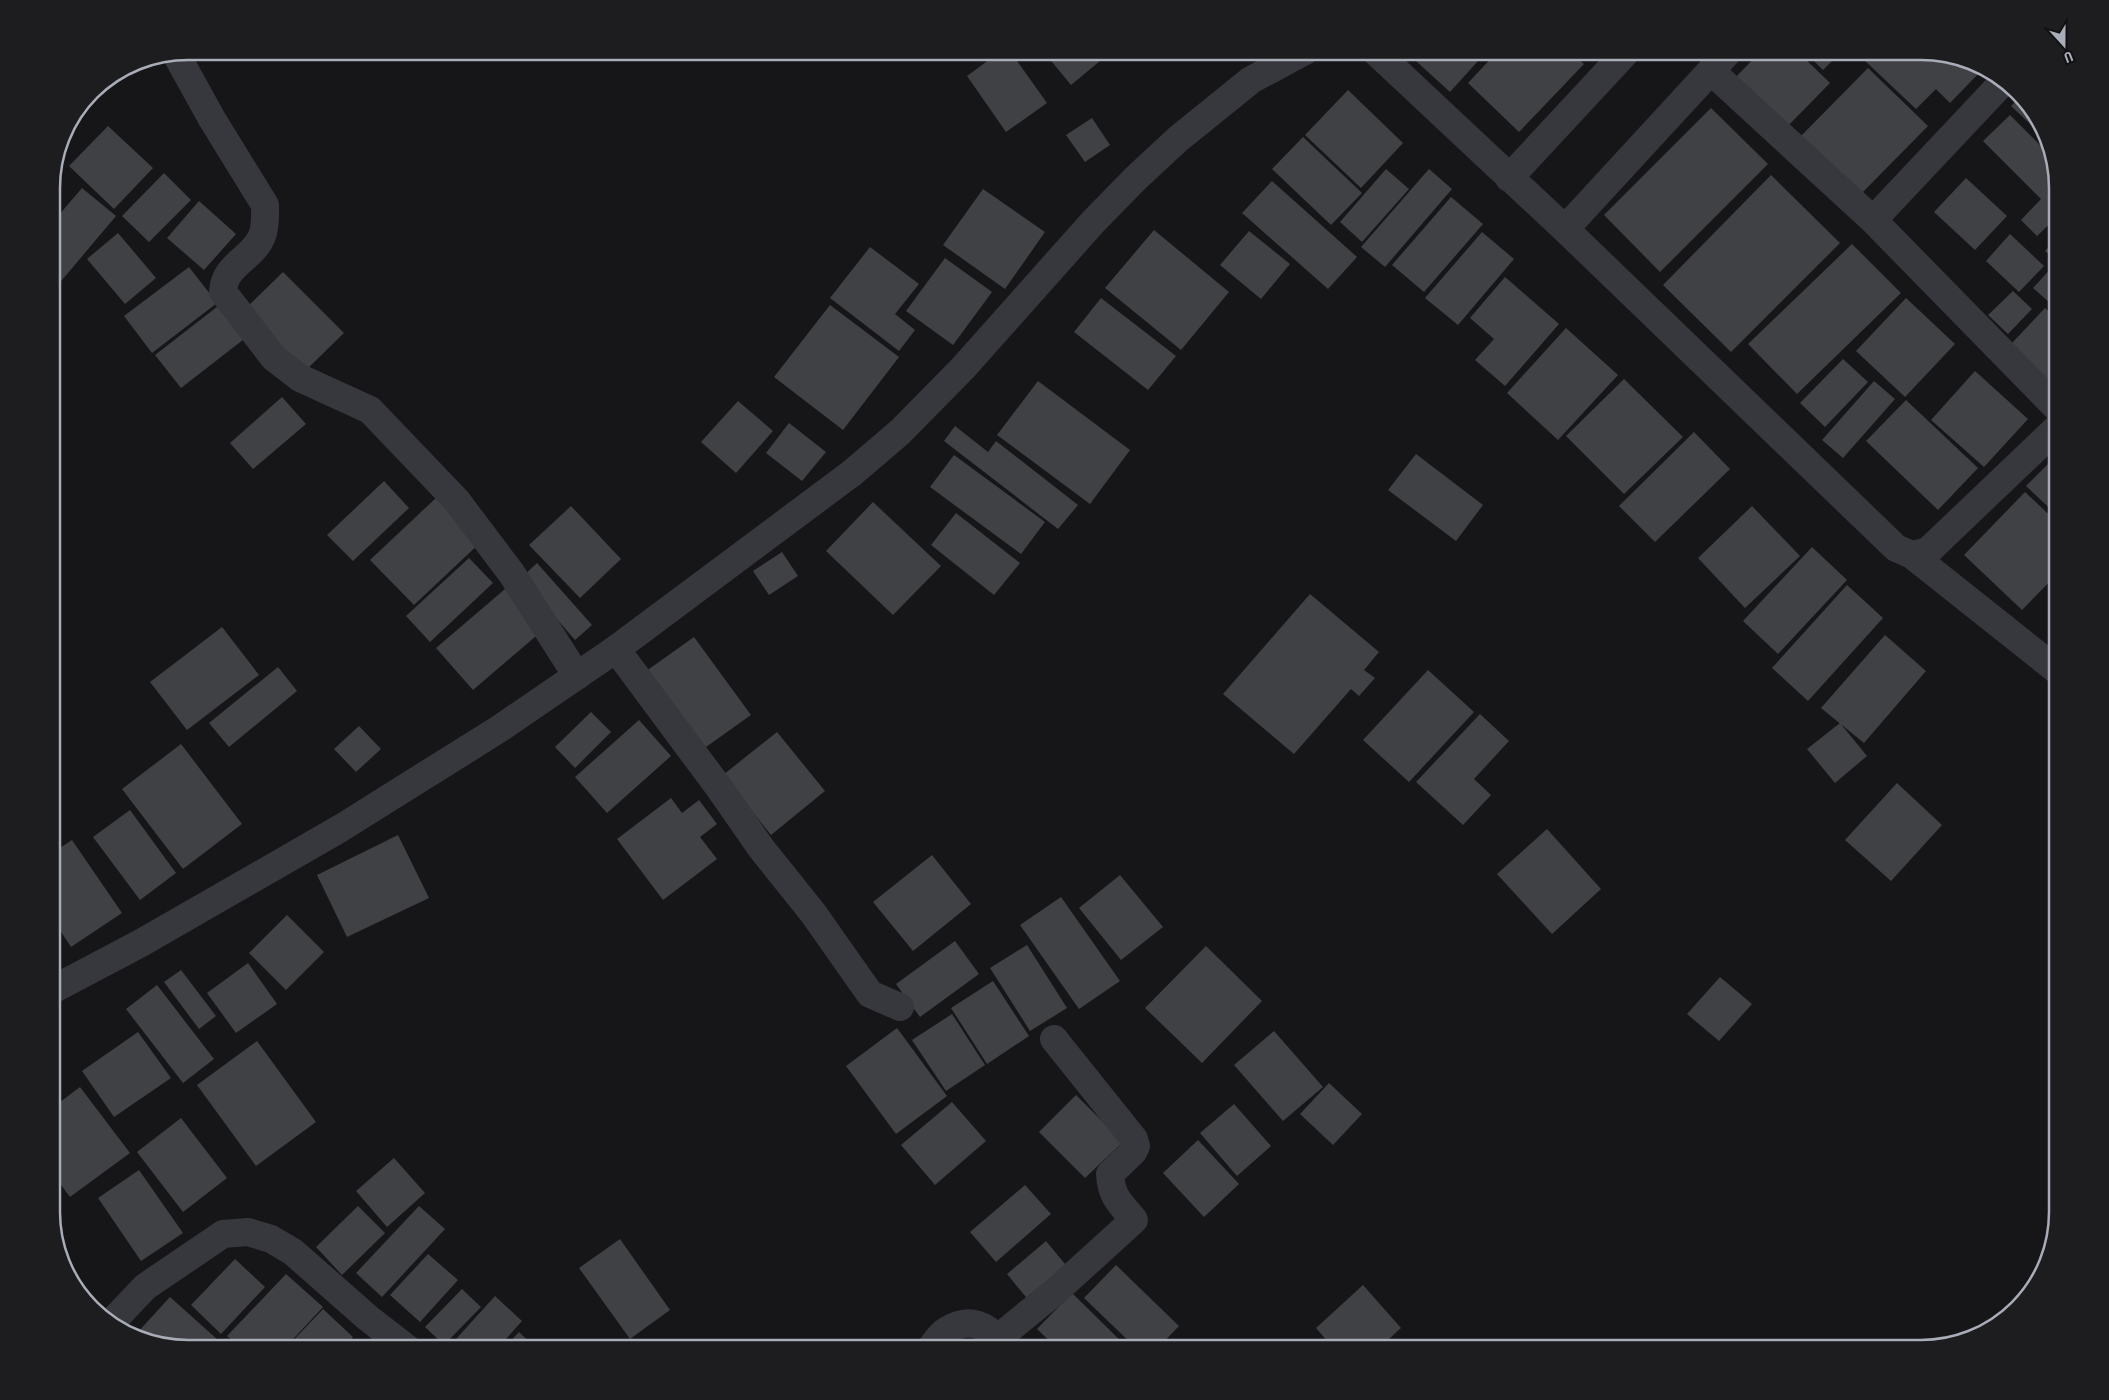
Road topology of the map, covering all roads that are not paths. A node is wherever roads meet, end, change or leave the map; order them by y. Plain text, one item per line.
1 (179, 60) edge
2 (1288, 60) edge
3 (1384, 60) edge
4 (1619, 60) edge
5 (1721, 60) edge
6 (1711, 71) junction
7 (1999, 87) edge
8 (1509, 178) junction
9 (1873, 220) junction
10 (1564, 229) junction
11 (2049, 400) edge
12 (2049, 436) edge
13 (1912, 554) junction
14 (616, 649) junction
15 (2049, 664) edge
16 (577, 676) junction
17 (60, 986) edge
18 (900, 1008) dead end
19 (1054, 1039) dead end
20 (116, 1318) edge
21 (396, 1340) edge
22 (938, 1340) edge
23 (999, 1340) edge
24 (1006, 1340) edge

1 - 16 street
2 - 14 street
3 - 8 street
4 - 8 street
5 - 6 street
6 - 9 street
6 - 10 street
7 - 9 street
8 - 10 street
9 - 11 street
10 - 13 street
12 - 13 street
13 - 15 street
14 - 16 street
14 - 18 street
16 - 17 street
19 - 24 street
20 - 21 street
22 - 23 street

